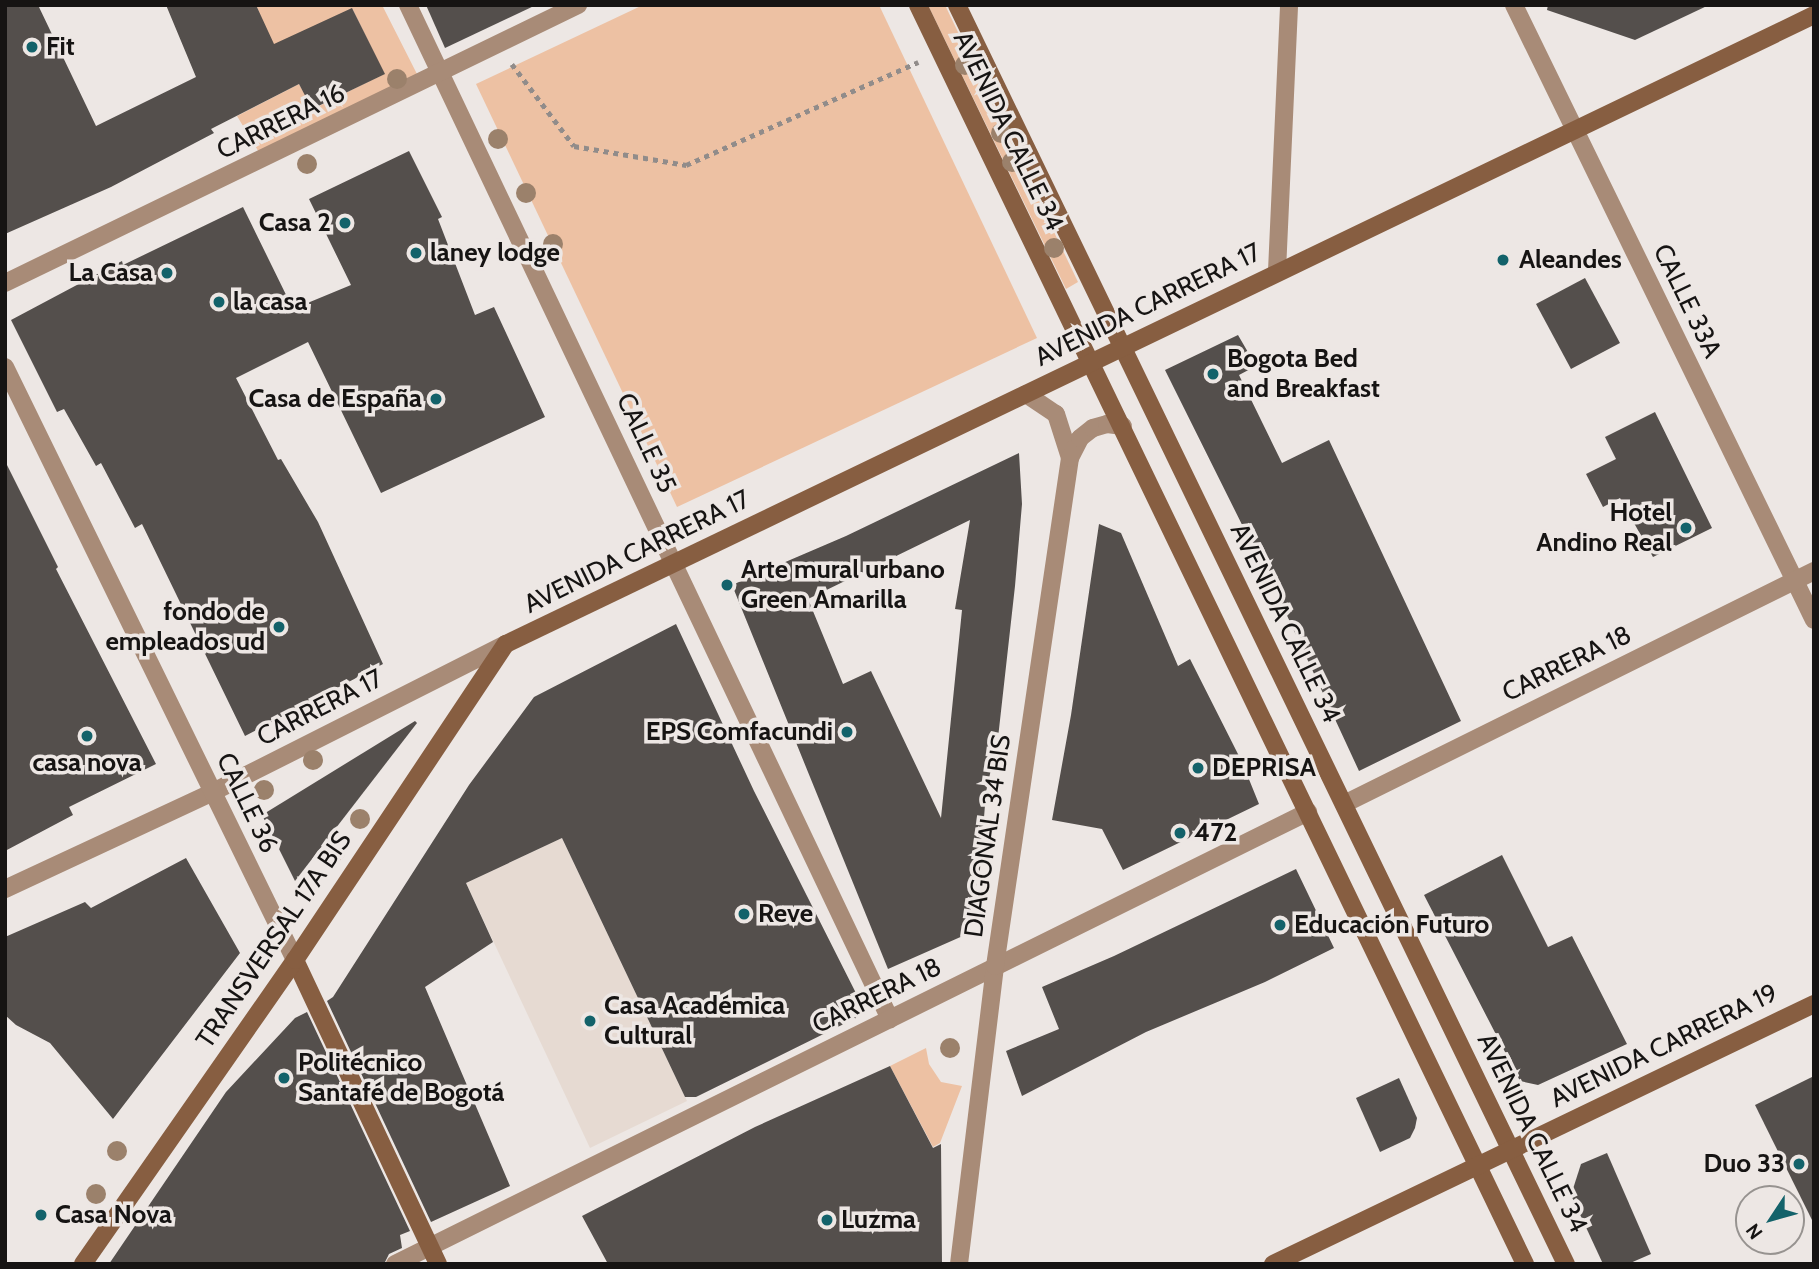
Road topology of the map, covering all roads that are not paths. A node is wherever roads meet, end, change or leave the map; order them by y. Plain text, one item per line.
1 (408, 5) edge
2 (578, 5) edge
3 (918, 5) edge
4 (957, 5) edge
5 (1289, 5) edge
6 (1514, 5) edge
7 (1814, 15) edge
8 (442, 74) junction
9 (1574, 129) junction
10 (1277, 271) junction
11 (5, 283) edge
12 (1122, 348) junction
13 (1091, 362) junction
14 (5, 367) edge
15 (1026, 394) junction
16 (1123, 426) junction
17 (1070, 458) junction
18 (674, 564) junction
19 (1814, 571) edge
20 (1794, 580) junction
21 (1814, 620) edge
22 (506, 644) junction
23 (213, 792) junction
24 (1344, 804) junction
25 (1308, 812) junction
26 (5, 889) edge
27 (295, 960) junction
28 (995, 966) junction
29 (1814, 1004) edge
30 (890, 1019) junction
31 (1510, 1149) junction
32 (1477, 1165) junction
33 (430, 1246) junction
34 (83, 1264) edge
35 (395, 1264) edge
36 (438, 1264) edge
37 (959, 1264) edge
38 (1273, 1264) edge
39 (1525, 1264) edge
40 (1566, 1264) edge

1 - 8 street, CALLE 35
2 - 8 street, CARRERA 16
3 - 13 main road, AVENIDA CALLE 34
4 - 12 main road, AVENIDA CALLE 34
5 - 10 street
6 - 9 street, CALLE 33A
7 - 9 main road, AVENIDA CARRERA 17
8 - 11 street, CARRERA 16
8 - 18 street, CALLE 35
9 - 10 main road, AVENIDA CARRERA 17
9 - 20 street, CALLE 33A
10 - 12 main road, AVENIDA CARRERA 17
12 - 13 main road, AVENIDA CARRERA 17
12 - 24 main road, AVENIDA CALLE 34
13 - 15 main road, AVENIDA CARRERA 17
13 - 16 main road, AVENIDA CALLE 34
14 - 23 street, CALLE 36
15 - 17 street, DIAGONAL 34 BIS
15 - 18 main road, AVENIDA CARRERA 17
16 - 17 street, DIAGONAL 34 BIS
16 - 25 main road, AVENIDA CALLE 34
17 - 28 street, DIAGONAL 34 BIS
18 - 22 main road, AVENIDA CARRERA 17
18 - 30 street, CALLE 35
19 - 20 street, CARRERA 18
20 - 21 street, CALLE 33A
20 - 24 street, CARRERA 18
22 - 23 street, CARRERA 17
22 - 27 main road, TRANSVERSAL 17A BIS
23 - 26 street, CARRERA 17
23 - 27 street, CALLE 36
24 - 31 main road, AVENIDA CALLE 34
25 - 28 street, CARRERA 18
25 - 32 main road, AVENIDA CALLE 34
27 - 33 main road, CALLE 36
27 - 34 main road, TRANSVERSAL 17A BIS
28 - 30 street, CARRERA 18
28 - 37 street, DIAGONAL 34 BIS
29 - 31 main road, AVENIDA CARRERA 19
30 - 33 street, CARRERA 18
31 - 32 main road, AVENIDA CARRERA 19
31 - 40 main road, AVENIDA CALLE 34
32 - 38 main road, AVENIDA CARRERA 19
32 - 39 main road, AVENIDA CALLE 34
33 - 35 street, CARRERA 18
33 - 36 main road, CALLE 36

